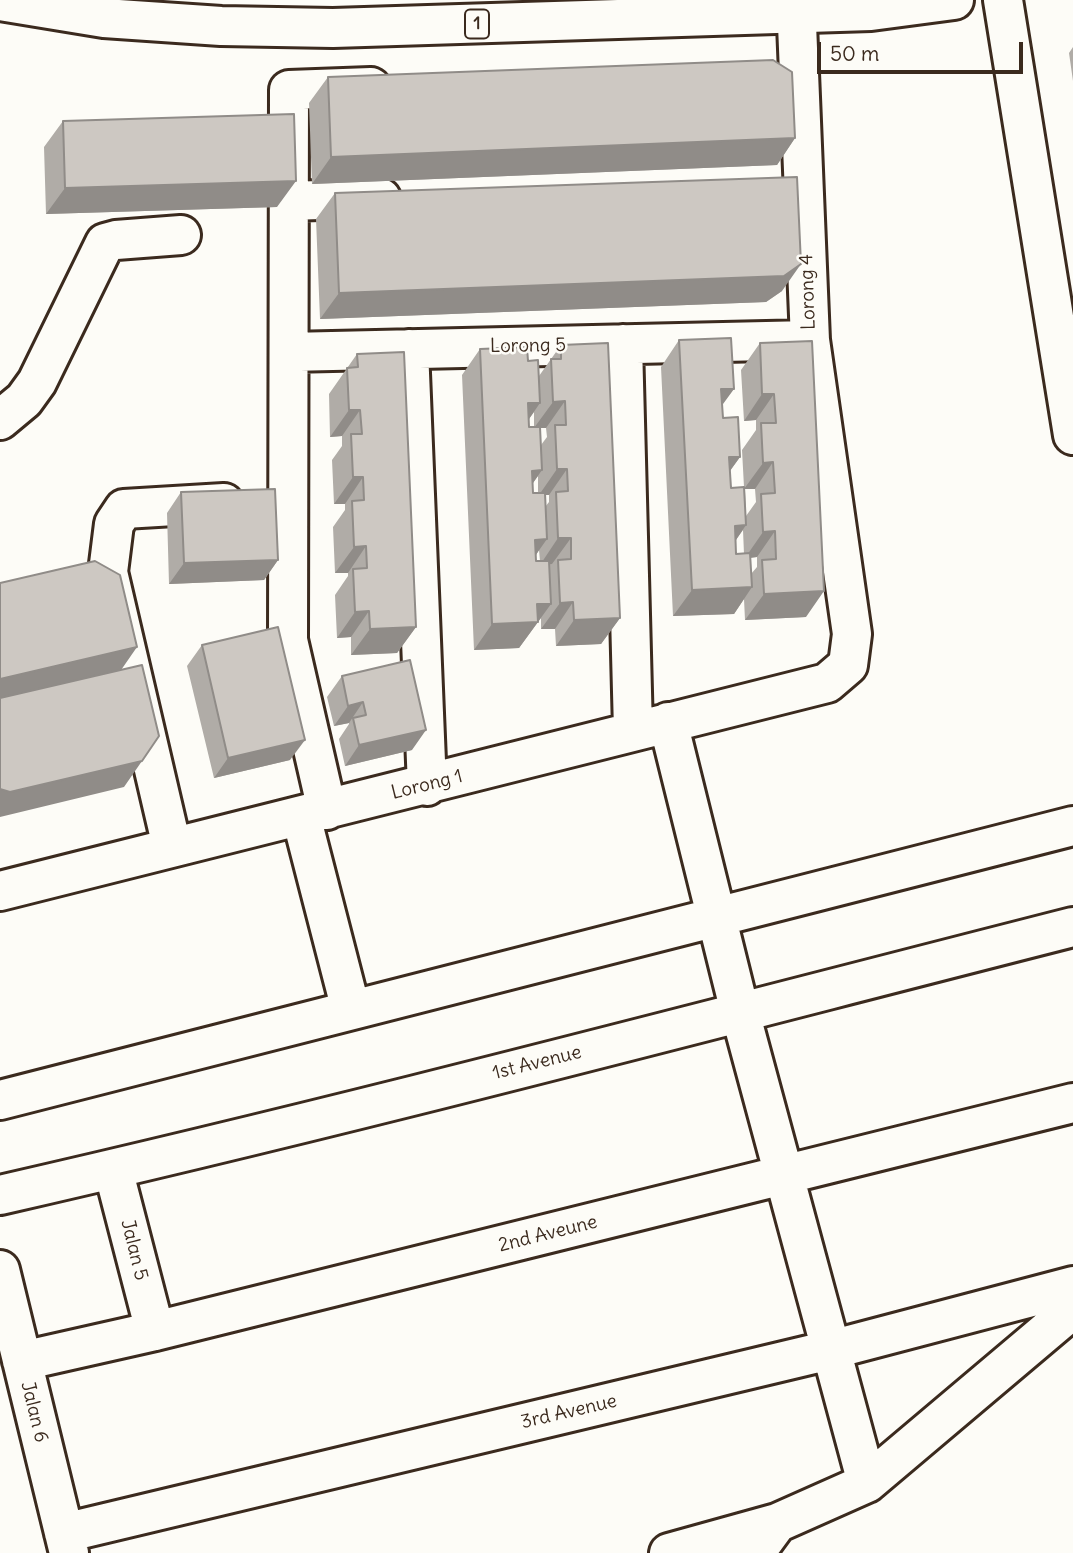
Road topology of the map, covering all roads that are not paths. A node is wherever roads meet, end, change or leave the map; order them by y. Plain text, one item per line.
1 (954, 0) edge
2 (1003, 0) edge
3 (0, 1) edge
4 (796, 7) edge
5 (664, 9) edge
6 (399, 86) edge
7 (414, 197) edge
8 (289, 201) junction
9 (181, 235) dead end
10 (810, 340) junction
11 (623, 344) junction
12 (409, 349) junction
13 (289, 352) junction
14 (0, 420) edge
15 (1073, 435) edge
16 (288, 499) junction
17 (108, 572) junction
18 (67, 579) edge
19 (848, 665) joint
20 (650, 726) junction
21 (427, 786) junction
22 (314, 813) junction
23 (1073, 826) edge
24 (172, 847) junction
25 (0, 891) edge
26 (716, 915) junction
27 (1073, 927) edge
28 (351, 1010) junction
29 (740, 1012) junction
30 (0, 1100) edge
31 (1073, 1103) edge
32 (113, 1169) junction
33 (783, 1176) junction
34 (0, 1195) edge
35 (0, 1270) edge
36 (1073, 1286) edge
37 (1073, 1309) edge
38 (155, 1331) junction
39 (830, 1350) junction
40 (22, 1361) junction
41 (867, 1483) junction
42 (777, 1523) junction
43 (67, 1543) edge
44 (669, 1553) edge
45 (754, 1553) edge

1 - 4 main road, 1
2 - 15 main road
3 - 5 main road, 1
4 - 5 main road, 1
4 - 10 main road, Lorong 4
6 - 8 main road
7 - 8 main road
8 - 13 main road
9 - 14 main road
10 - 11 main road, Lorong 5
10 - 19 main road, Lorong 4
11 - 12 main road, Lorong 5
11 - 20 main road
12 - 13 main road, Lorong 5
12 - 21 main road
13 - 16 main road
16 - 17 main road
16 - 22 main road
17 - 18 main road
17 - 24 main road
19 - 20 main road, Lorong 1
20 - 21 main road, Lorong 1
20 - 26 main road
21 - 22 main road, Lorong 1
22 - 24 main road, Lorong 1
22 - 28 main road
23 - 26 main road
24 - 25 main road, Lorong 1
26 - 28 main road
26 - 29 main road
27 - 29 main road, 1st Avenue
28 - 30 main road
29 - 32 main road, 1st Avenue
29 - 33 main road
31 - 33 main road, 2nd Aveune
32 - 34 main road, 1st Avenue
32 - 38 main road, Jalan 5
33 - 38 main road, 2nd Aveune
33 - 39 main road
35 - 40 main road, Jalan 6
36 - 39 main road, 3rd Avenue
37 - 41 main road
38 - 40 main road, 2nd Aveune
39 - 41 main road
39 - 43 main road, 3rd Avenue
40 - 43 main road, Jalan 6
41 - 42 main road
42 - 44 main road
42 - 45 main road

